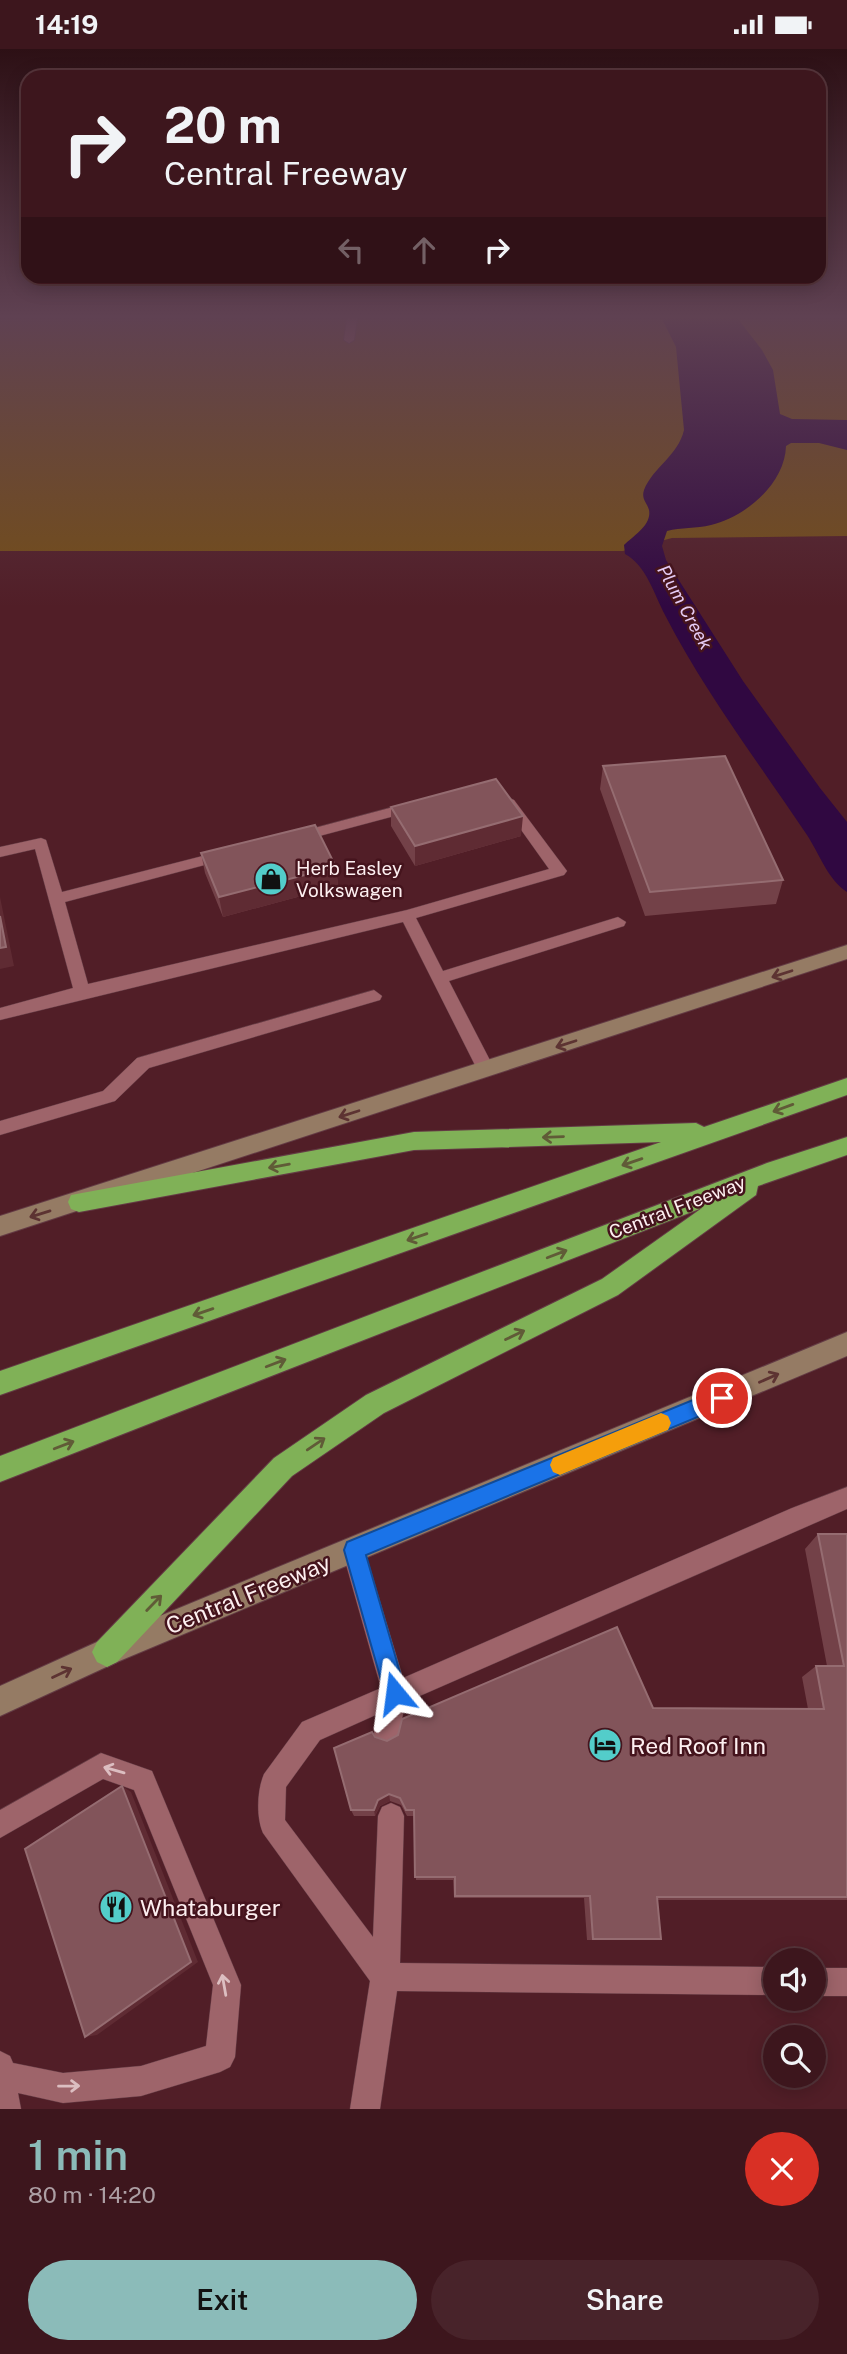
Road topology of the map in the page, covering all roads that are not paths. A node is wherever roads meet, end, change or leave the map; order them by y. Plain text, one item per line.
1 (496, 786) edge
2 (429, 803) edge
3 (283, 841) edge
4 (243, 851) edge
5 (0, 852) edge
6 (57, 899) junction
7 (407, 915) junction
8 (618, 922) dead end
9 (847, 953) edge
10 (439, 978) junction
11 (82, 992) junction
12 (374, 996) dead end
13 (0, 1014) edge
14 (486, 1070) junction
15 (847, 1086) edge
16 (0, 1128) edge
17 (720, 1131) junction
18 (847, 1146) edge
19 (775, 1170) junction
20 (79, 1202) junction
21 (0, 1226) edge
22 (847, 1344) edge
23 (0, 1383) edge
24 (0, 1469) edge
25 (847, 1498) edge
26 (354, 1550) junction
27 (107, 1652) junction
28 (395, 1693) junction
29 (0, 1701) edge
30 (387, 1734) dead end
31 (391, 1815) edge
32 (0, 1825) edge
33 (385, 1977) junction
34 (763, 1981) edge
35 (826, 1982) edge
36 (847, 1982) edge
37 (1, 2072) edge
38 (6, 2109) edge
39 (365, 2109) edge

1 - 7 lane
2 - 3 lane
4 - 6 lane
5 - 6 lane
6 - 11 lane
7 - 10 lane
7 - 11 lane
8 - 10 lane
9 -> 14 main road
10 - 14 lane
11 - 13 lane
12 - 16 lane
14 -> 20 main road
15 -> 17 highway
17 -> 20 highway
17 -> 23 highway
18 - 19 highway, Central Freeway
24 -> 19 highway, Central Freeway
27 -> 19 highway
20 -> 21 main road
26 -> 22 main road, Central Freeway
25 - 28 lane
26 - 27 main road, Central Freeway
26 - 28 lane
29 -> 27 main road, Central Freeway
28 - 30 lane
28 - 33 lane
31 - 33 lane
37 -> 32 lane
33 - 34 lane
33 - 39 lane
35 - 36 lane
37 - 38 lane

